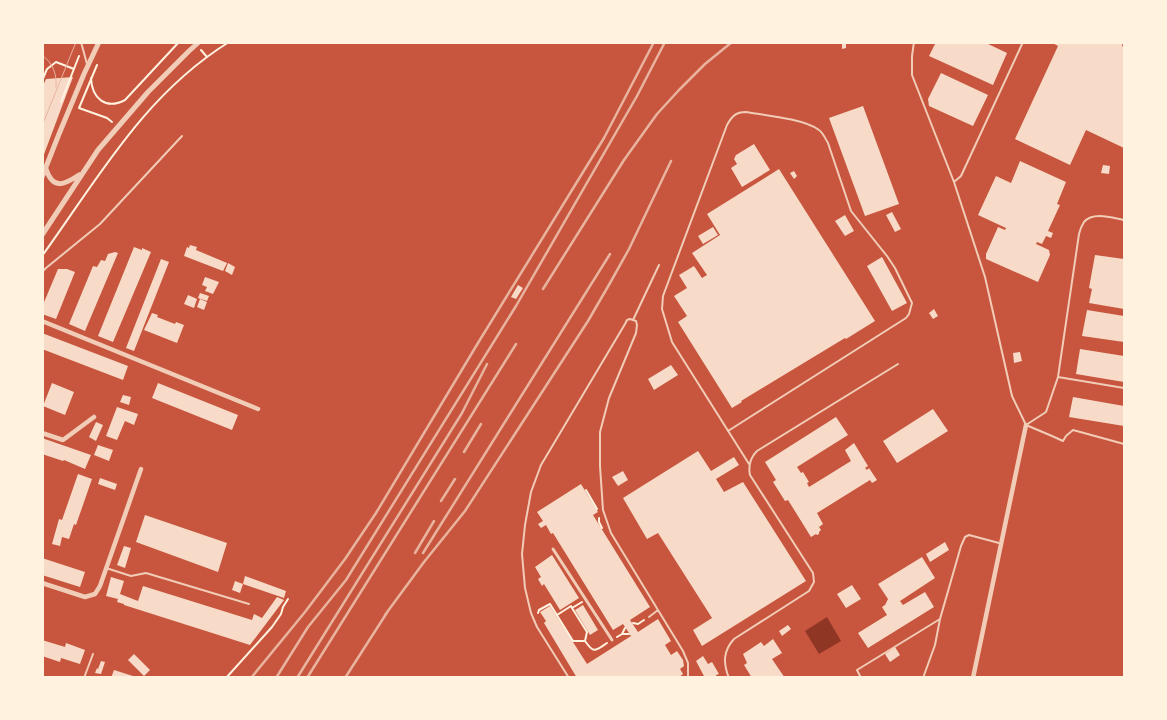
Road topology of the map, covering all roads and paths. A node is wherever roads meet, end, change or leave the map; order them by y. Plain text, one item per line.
1 (81, 42) edge
2 (99, 42) edge
3 (179, 42) edge
4 (200, 42) edge
5 (229, 42) edge
6 (914, 42) edge
7 (1023, 42) edge
8 (82, 46) junction
9 (98, 62) dead end
10 (87, 66) junction
11 (74, 69) junction
12 (91, 78) junction
13 (42, 81) edge
14 (61, 102) dead end
15 (118, 126) junction
16 (182, 136) dead end
17 (46, 168) junction
18 (83, 172) junction
19 (42, 177) edge
20 (954, 182) junction
21 (1124, 220) edge
22 (42, 235) edge
23 (42, 256) edge
24 (659, 265) dead end
25 (42, 272) edge
26 (633, 320) junction
27 (42, 321) edge
28 (898, 364) dead end
29 (1058, 377) junction
30 (1124, 388) edge
31 (258, 409) dead end
32 (94, 417) dead end
33 (1026, 425) junction
34 (728, 431) junction
35 (42, 433) edge
36 (1124, 444) edge
37 (749, 464) junction
38 (141, 469) dead end
39 (1002, 543) junction
40 (553, 549) dead end
41 (106, 568) junction
42 (42, 584) edge
43 (288, 599) dead end
44 (585, 599) junction
45 (249, 604) dead end
46 (572, 608) junction
47 (658, 610) junction
48 (556, 615) junction
49 (538, 616) dead end
50 (649, 616) joint
51 (940, 619) junction
52 (633, 623) dead end
53 (638, 624) junction
54 (625, 628) dead end
55 (636, 629) dead end
56 (622, 634) junction
57 (629, 634) dead end
58 (612, 640) junction
59 (585, 641) junction
60 (93, 654) dead end
61 (84, 678) edge
62 (226, 678) edge
63 (569, 678) edge
64 (688, 678) edge
65 (729, 678) edge
66 (861, 678) edge
67 (923, 678) edge
68 (973, 678) edge

1 - 8 lane
2 - 10 street
3 - 12 path
4 - 15 street
5 - 23 path
6 - 20 lane
7 - 20 lane
8 - 10 lane
8 - 11 path
9 - 12 path
10 - 17 street
11 - 13 path
11 - 14 path
12 - 15 path
15 - 18 street
16 - 25 lane
17 - 18 street
17 - 19 street
18 - 22 street
20 - 33 lane
21 - 29 lane
24 - 26 lane
26 - 47 lane
26 - 63 lane
27 - 31 street
28 - 37 lane
29 - 30 lane
29 - 33 lane
32 - 35 street
33 - 36 lane
33 - 39 street
34 - 34 lane
34 - 37 lane
37 - 65 lane
38 - 41 street
39 - 51 lane
39 - 68 street
40 - 44 street
41 - 42 street
41 - 45 lane
43 - 62 path
44 - 46 path
44 - 58 street
46 - 48 path
46 - 59 path
47 - 50 lane
47 - 64 lane
48 - 49 path
48 - 59 path
50 - 53 path
51 - 66 lane
51 - 67 lane
52 - 53 path
53 - 55 path
54 - 56 path
56 - 57 path
56 - 58 path
58 - 59 path
60 - 61 lane

